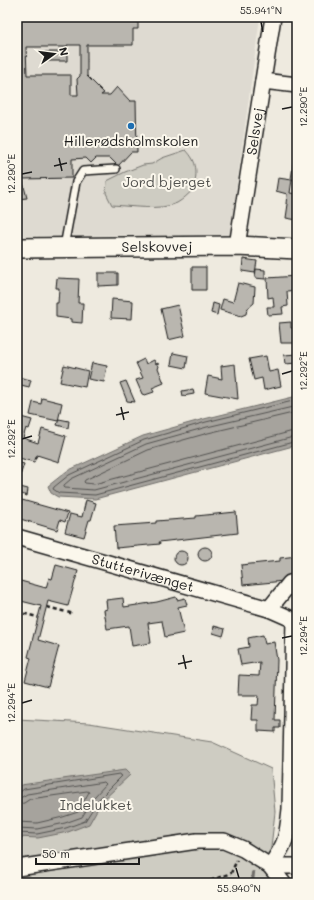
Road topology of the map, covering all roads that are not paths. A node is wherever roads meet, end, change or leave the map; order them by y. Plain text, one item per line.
1 (273, 17) edge
2 (263, 81) junction
3 (297, 85) edge
4 (116, 169) dead end
5 (237, 246) junction
6 (17, 248) edge
7 (64, 248) junction
8 (297, 249) edge
9 (17, 537) edge
10 (297, 582) edge
11 (269, 609) junction
12 (296, 620) edge
13 (270, 866) junction
14 (297, 866) edge
15 (17, 868) edge
16 (283, 883) edge

1 - 2 street, Selsvej
2 - 3 street
2 - 5 street, Selsvej
4 - 7 lane
5 - 7 street, Selskovvej
5 - 8 street, Selskovvej
6 - 7 street, Selskovvej
9 - 11 street, Stutterivænget
10 - 11 street
11 - 12 street, Stutterivænget
12 - 13 street, Stutterivænget
13 - 14 street
13 - 15 street
13 - 16 street

